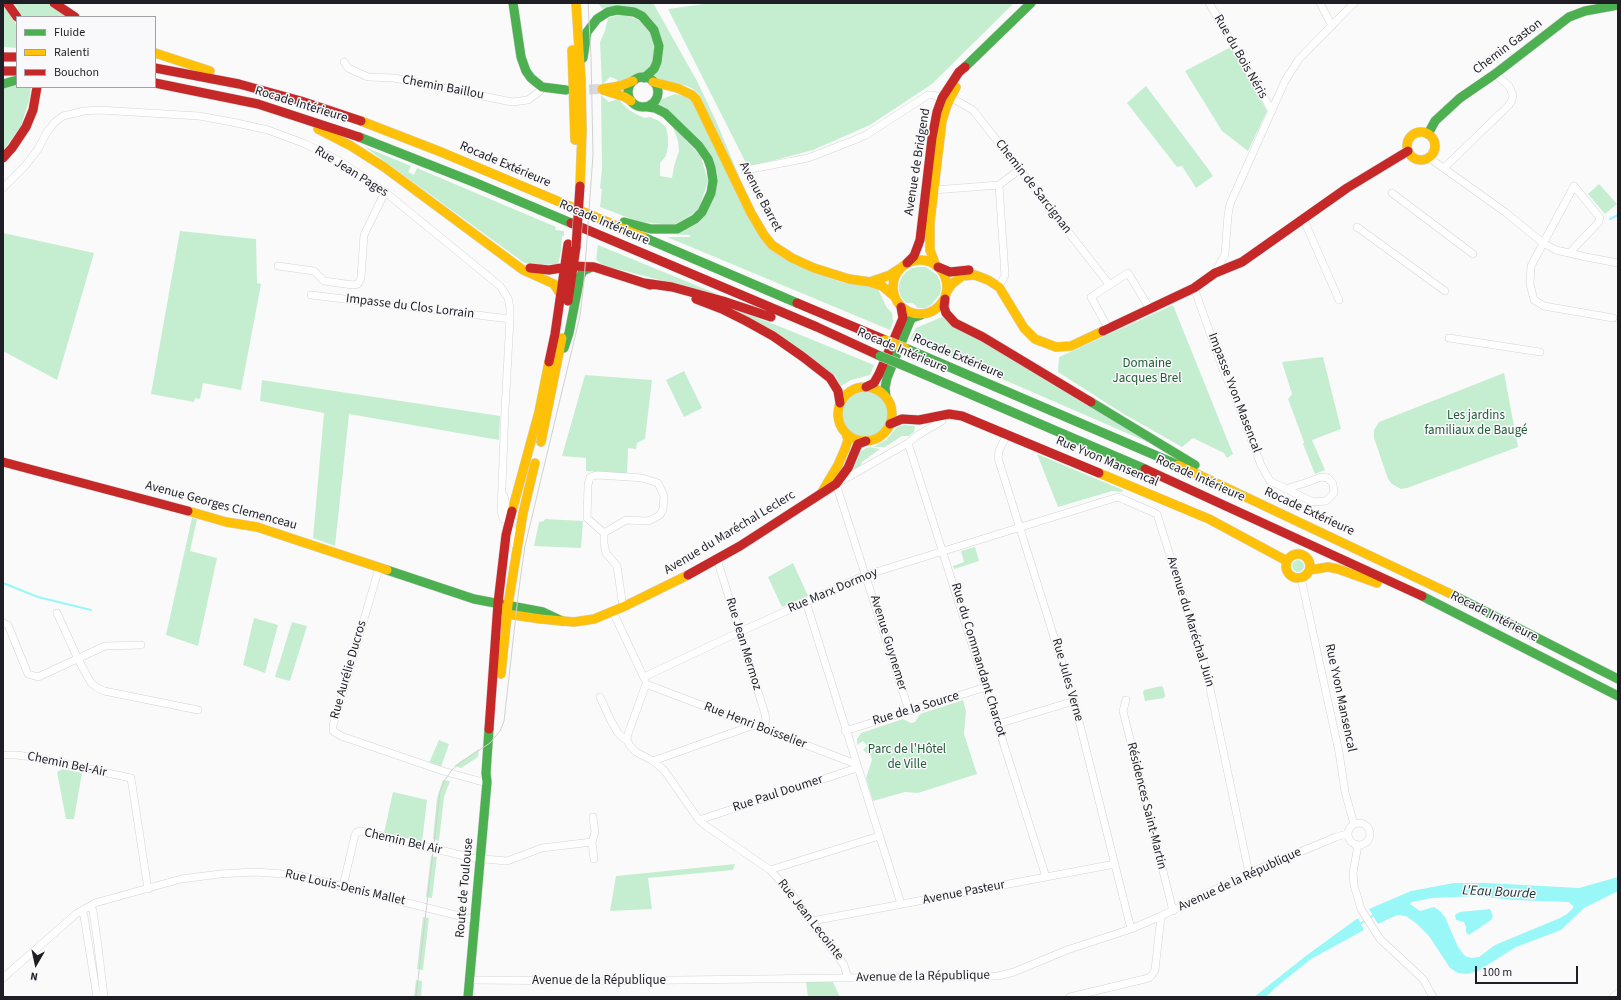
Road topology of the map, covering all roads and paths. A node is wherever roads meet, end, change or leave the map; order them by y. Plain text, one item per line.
1 (7, 3) edge
2 (54, 3) edge
3 (513, 3) edge
4 (569, 3) edge
5 (576, 3) edge
6 (1031, 3) edge
7 (1209, 3) edge
8 (1320, 3) edge
9 (1354, 3) edge
10 (1618, 5) edge
11 (1584, 7) edge
12 (16, 16) edge
13 (74, 16) edge
14 (1332, 26) junction
15 (156, 54) edge
16 (3, 57) edge
17 (16, 57) edge
18 (344, 62) dead end
19 (156, 68) edge
20 (581, 70) junction
21 (3, 71) edge
22 (16, 71) edge
23 (1495, 74) junction
24 (644, 78) junction
25 (16, 80) edge
26 (633, 81) junction
27 (653, 82) junction
28 (156, 83) edge
29 (3, 84) edge
30 (239, 84) junction
31 (542, 87) junction
32 (37, 88) edge
33 (566, 90) tunnel mouth
34 (685, 91) junction
35 (946, 98) junction
36 (656, 100) junction
37 (631, 101) junction
38 (648, 107) junction
39 (1272, 111) junction
40 (286, 112) junction
41 (1428, 134) junction
42 (1408, 151) junction
43 (1428, 157) junction
44 (3, 158) edge
45 (1444, 168) junction
46 (746, 170) dead end
47 (1019, 170) junction
48 (577, 184) junction
49 (999, 185) junction
50 (3, 188) edge
51 (934, 190) junction
52 (386, 192) junction
53 (1392, 193) dead end
54 (591, 215) junction
55 (1303, 218) junction
56 (1357, 227) dead end
57 (1544, 243) junction
58 (1571, 253) junction
59 (1473, 254) dead end
60 (508, 257) junction
61 (907, 263) junction
62 (1618, 263) edge
63 (278, 266) dead end
64 (937, 266) junction
65 (569, 267) junction
66 (594, 267) junction
67 (899, 269) junction
68 (1215, 273) junction
69 (644, 282) junction
70 (870, 282) junction
71 (1001, 283) junction
72 (1109, 284) junction
73 (1194, 288) junction
74 (1445, 291) dead end
75 (311, 295) dead end
76 (561, 295) junction
77 (946, 295) junction
78 (894, 296) junction
79 (1339, 300) dead end
80 (901, 307) junction
81 (1150, 309) junction
82 (922, 315) junction
83 (1613, 318) dead end
84 (510, 319) junction
85 (1108, 328) junction
86 (1449, 338) dead end
87 (1080, 341) junction
88 (1540, 352) dead end
89 (880, 356) junction
90 (556, 371) junction
91 (866, 386) junction
92 (888, 400) junction
93 (840, 403) junction
94 (909, 419) junction
95 (919, 420) junction
96 (942, 421) dead end
97 (890, 424) junction
98 (846, 433) junction
99 (1007, 434) junction
100 (918, 435) junction
101 (866, 441) junction
102 (908, 443) junction
103 (3, 462) edge
104 (836, 484) junction
105 (1285, 489) junction
106 (821, 494) junction
107 (522, 516) junction
108 (510, 521) junction
109 (1301, 522) junction
110 (1020, 527) junction
111 (604, 533) junction
112 (943, 550) junction
113 (717, 559) junction
114 (1287, 561) junction
115 (379, 568) junction
116 (1310, 570) junction
117 (866, 575) junction
118 (513, 578) junction
119 (1301, 578) junction
120 (1431, 600) junction
121 (806, 602) junction
122 (498, 604) junction
123 (623, 607) junction
124 (508, 610) junction
125 (613, 612) junction
126 (57, 613) dead end
127 (3, 623) edge
128 (739, 632) junction
129 (141, 646) dead end
130 (78, 659) junction
131 (1618, 679) edge
132 (645, 681) junction
133 (986, 687) junction
134 (1618, 696) edge
135 (600, 697) dead end
136 (1126, 700) dead end
137 (1074, 701) junction
138 (198, 710) dead end
139 (909, 711) junction
140 (998, 724) junction
141 (754, 725) junction
142 (763, 728) junction
143 (845, 731) junction
144 (627, 740) junction
145 (3, 756) edge
146 (653, 761) junction
147 (857, 766) junction
148 (487, 782) junction
149 (593, 817) dead end
150 (699, 820) junction
151 (1354, 824) junction
152 (1348, 834) junction
153 (879, 836) junction
154 (592, 842) junction
155 (1358, 845) junction
156 (481, 859) junction
157 (594, 859) dead end
158 (1116, 864) junction
159 (770, 870) junction
160 (1249, 873) junction
161 (1046, 877) junction
162 (343, 886) junction
163 (148, 889) junction
164 (901, 904) junction
165 (90, 906) junction
166 (82, 911) junction
167 (1173, 911) junction
168 (1161, 916) junction
169 (475, 920) junction
170 (812, 921) junction
171 (1131, 929) junction
172 (3, 978) edge
173 (851, 978) junction
174 (470, 980) junction
175 (1618, 993) edge
176 (97, 997) edge
177 (104, 997) edge
178 (468, 997) edge
179 (1070, 997) edge
180 (1432, 997) edge
181 (1613, 997) edge

1 - 12 main road
2 - 13 main road
3 - 31 main road
4 - 48 main road
5 - 20 main road
6 - 35 main road, Avenue de Bridgend
7 - 39 street, Rue du Bois Néris
8 - 14 street
9 - 14 street
10 - 11 main road, Chemin Gaston
11 - 23 main road, Chemin Gaston
14 - 39 street
15 - 30 main road
16 - 17 main road
18 - 31 street, Chemin Baillou
19 - 30 main road, Rocade Extérieure
20 - 24 main road
20 - 48 main road
21 - 22 main road
23 - 41 main road, Chemin Gaston
23 - 45 street
24 - 26 main road
24 - 27 main road
25 - 29 main road
26 - 37 main road
26 - 37 main road
27 - 34 main road, Avenue Barret
27 - 36 main road
28 - 40 main road, Rocade Intérieure
30 - 54 main road, Rocade Extérieure
31 - 33 main road
32 - 44 main road
34 - 36 main road
34 - 70 main road, Avenue Barret
35 - 46 street
35 - 47 street, Chemin de Sarcignan
35 - 51 main road, Avenue de Bridgend
35 - 61 main road, Avenue de Bridgend
36 - 38 main road
37 - 38 main road
38 - 54 main road
39 - 68 street
40 - 60 main road
40 - 89 main road, Rocade Intérieure
41 - 42 main road
41 - 43 main road
42 - 43 main road
42 - 55 main road
43 - 45 street
45 - 57 street
47 - 49 street
47 - 72 street, Chemin de Sarcignan
48 - 65 main road
49 - 51 street
49 - 71 street
50 - 52 street, Rue Jean Pages
51 - 64 main road, Avenue de Bridgend
52 - 63 street
52 - 84 street, Rue Jean Pages
53 - 59 street
54 - 109 main road, Rocade Extérieure, bridge
55 - 68 main road
55 - 79 street
56 - 74 street
57 - 58 street
57 - 58 street
57 - 83 street
58 - 62 street
60 - 65 main road
60 - 76 main road
61 - 64 main road
61 - 67 main road
64 - 71 main road
64 - 77 main road
65 - 66 main road
65 - 76 main road, Route de Toulouse
65 - 90 main road
66 - 69 main road
66 - 90 main road
67 - 70 main road, Avenue Barret
67 - 78 main road
68 - 73 main road
69 - 89 main road
69 - 93 main road
70 - 78 main road, Avenue Barret
71 - 87 main road
72 - 81 street
72 - 85 street
73 - 81 main road
73 - 105 street, Impasse Yvon Masencal
75 - 84 street, Impasse du Clos Lorrain
76 - 108 main road, Route de Toulouse
77 - 82 main road
77 - 87 main road
77 - 109 main road
78 - 80 main road
80 - 82 main road
80 - 91 main road
81 - 85 main road
82 - 92 main road
84 - 108 street, Rue Jean Pages
85 - 87 main road
86 - 88 street
89 - 120 main road, Rocade Intérieure, bridge
90 - 107 main road, Route de Toulouse
91 - 92 main road
91 - 93 main road
92 - 94 main road
92 - 97 main road
93 - 98 main road
94 - 95 main road, Rue Yvon Mansencal
94 - 97 main road, Rue Yvon Mansencal
95 - 99 main road, Rue Yvon Mansencal
95 - 100 street
96 - 100 street
97 - 101 main road
98 - 101 main road
98 - 106 main road, Avenue du Maréchal Leclerc
99 - 110 street, Rue Jules Verne
99 - 114 main road, Rue Yvon Mansencal
100 - 102 street
101 - 104 main road, Avenue du Maréchal Leclerc
102 - 104 street
102 - 112 street, Rue du Commandant Charcot
103 - 115 main road, Avenue Georges Clemenceau
104 - 106 main road, Avenue du Maréchal Leclerc
104 - 117 street, Avenue Guynemer
105 - 105 street, Impasse Yvon Masencal
106 - 113 main road, Avenue du Maréchal Leclerc
107 - 108 street
107 - 118 main road, Route de Toulouse
108 - 118 street
108 - 122 main road, Route de Toulouse
109 - 131 main road, Rocade Extérieure
110 - 112 street, Rue Marx Dormoy
110 - 137 street, Rue Jules Verne
110 - 160 street, Avenue du Maréchal Juin
111 - 111 street
111 - 123 street
112 - 117 street, Rue Marx Dormoy
112 - 133 street, Rue du Commandant Charcot
113 - 123 main road, Avenue du Maréchal Leclerc
113 - 128 street, Rue Jean Mermoz
114 - 116 main road
114 - 119 main road
115 - 122 main road, Avenue Georges Clemenceau
115 - 148 street, Rue Aurélie Ducros
116 - 119 main road
116 - 120 main road
117 - 121 street, Rue Marx Dormoy
117 - 139 street, Avenue Guynemer
118 - 124 main road, Route de Toulouse
119 - 151 street, Rue Yvon Mansencal
120 - 134 main road, Rocade Intérieure
121 - 128 street, Rue Marx Dormoy
121 - 143 street
122 - 124 main road
122 - 148 main road, Route de Toulouse
123 - 125 main road, Avenue du Maréchal Leclerc
124 - 125 main road, Avenue du Maréchal Leclerc
124 - 148 main road, Route de Toulouse
125 - 132 street
126 - 130 street
127 - 130 street
128 - 132 street, Rue Marx Dormoy
128 - 142 street, Rue Jean Mermoz
129 - 130 street
130 - 138 street
132 - 141 street, Rue Henri Boisselier
132 - 144 street
133 - 139 street, Rue de la Source
133 - 140 street, Rue du Commandant Charcot
135 - 144 street, Rue Jean Lecointe
136 - 167 street, Résidences Saint-Martin
137 - 140 street
137 - 158 street, Rue Jules Verne
139 - 143 street, Rue de la Source
140 - 161 street, Rue du Commandant Charcot
141 - 142 street, Rue Henri Boisselier
141 - 146 street
142 - 147 street, Rue Henri Boisselier
143 - 147 street
144 - 146 street, Rue Jean Lecointe
145 - 163 street, Chemin Bel-Air
146 - 150 street, Rue Jean Lecointe
147 - 150 street, Rue Paul Doumer
147 - 153 street
148 - 156 main road, Route de Toulouse
149 - 154 street
150 - 159 street, Rue Jean Lecointe
151 - 152 street
151 - 155 street
152 - 155 street
152 - 160 street, Avenue de la République
153 - 159 street
153 - 164 street
154 - 156 street
154 - 157 street
155 - 180 street
156 - 162 street, Chemin Bel Air
156 - 169 main road, Route de Toulouse
158 - 161 street, Avenue Pasteur
158 - 171 street, Rue Jules Verne
159 - 170 street, Rue Jean Lecointe
160 - 167 street, Avenue de la République
161 - 164 street, Avenue Pasteur
162 - 163 street, Rue Louis-Denis Mallet
162 - 169 street, Rue Louis-Denis Mallet
163 - 165 street, Rue Louis-Denis Mallet
164 - 170 street, Avenue Pasteur
165 - 166 street, Rue Louis-Denis Mallet
165 - 177 street
166 - 172 street, Rue Louis-Denis Mallet
166 - 176 street
167 - 168 street, Avenue de la République
168 - 171 street, Avenue de la République
168 - 179 street
169 - 174 main road, Route de Toulouse
170 - 173 street, Rue Jean Lecointe
171 - 173 street, Avenue de la République
173 - 174 street, Avenue de la République
174 - 178 main road, Route de Toulouse
175 - 181 street

